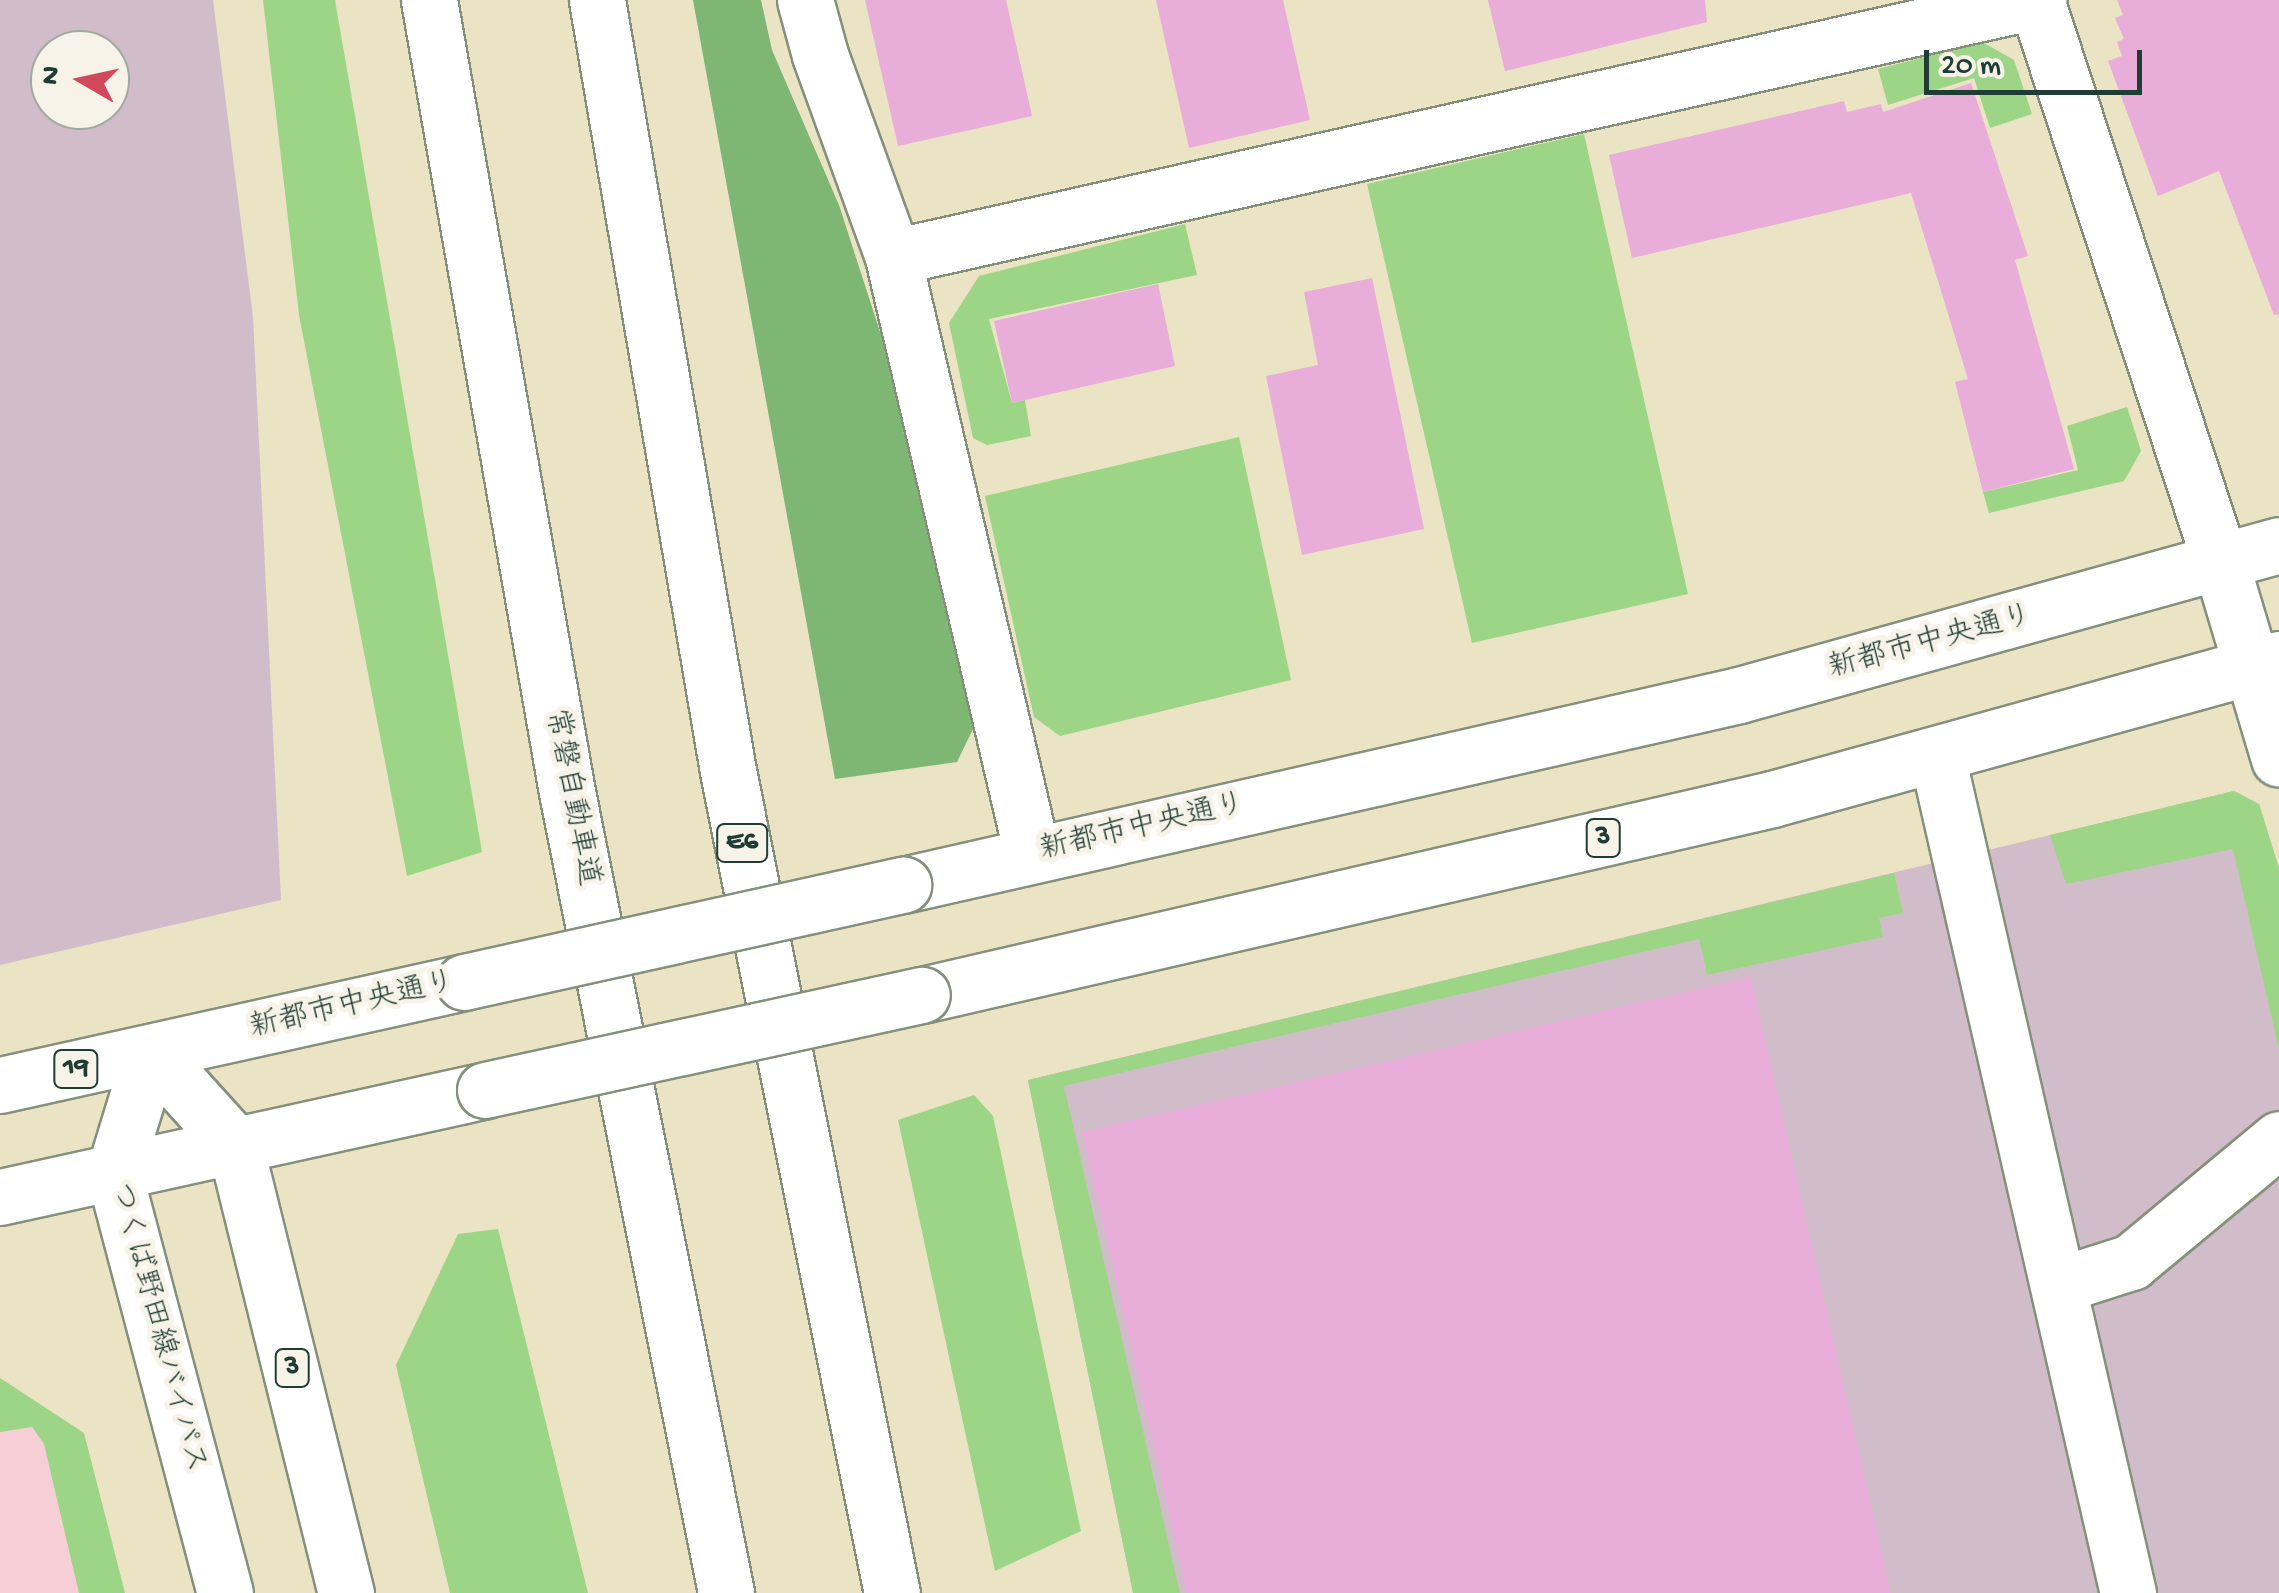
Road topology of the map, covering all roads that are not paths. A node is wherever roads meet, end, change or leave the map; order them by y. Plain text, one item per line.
1 (428, 0) edge
2 (598, 0) edge
3 (805, 0) edge
4 (2037, 1) edge
5 (894, 257) junction
6 (2279, 544) edge
7 (2221, 564) junction
8 (2266, 663) edge
9 (1937, 756) junction
10 (2279, 759) edge
11 (1032, 854) junction
12 (151, 1052) junction
13 (0, 1085) edge
14 (2279, 1139) edge
15 (235, 1145) junction
16 (114, 1172) junction
17 (0, 1197) edge
18 (2058, 1286) junction
19 (226, 1593) edge
20 (346, 1593) edge
21 (726, 1593) edge
22 (892, 1593) edge
23 (2128, 1593) edge

1 - 21 main road, 常磐自動車道
2 - 22 main road, E6
3 - 5 main road
4 - 5 main road
4 - 7 main road
5 - 11 main road
6 - 7 main road, 新都市中央通り
7 - 8 main road
7 - 11 main road, 新都市中央通り
8 - 9 main road, 3
8 - 10 main road
9 - 15 main road, 3, bridge
9 - 18 main road
11 - 12 main road, 新都市中央通り, bridge
12 - 13 main road, 新都市中央通り / 19
12 - 15 main road, 3
12 - 16 main road, つくば野田線バイパス
14 - 18 main road
15 - 16 main road
15 - 20 main road, 3
16 - 17 main road
16 - 19 main road, つくば野田線バイパス
18 - 23 main road

